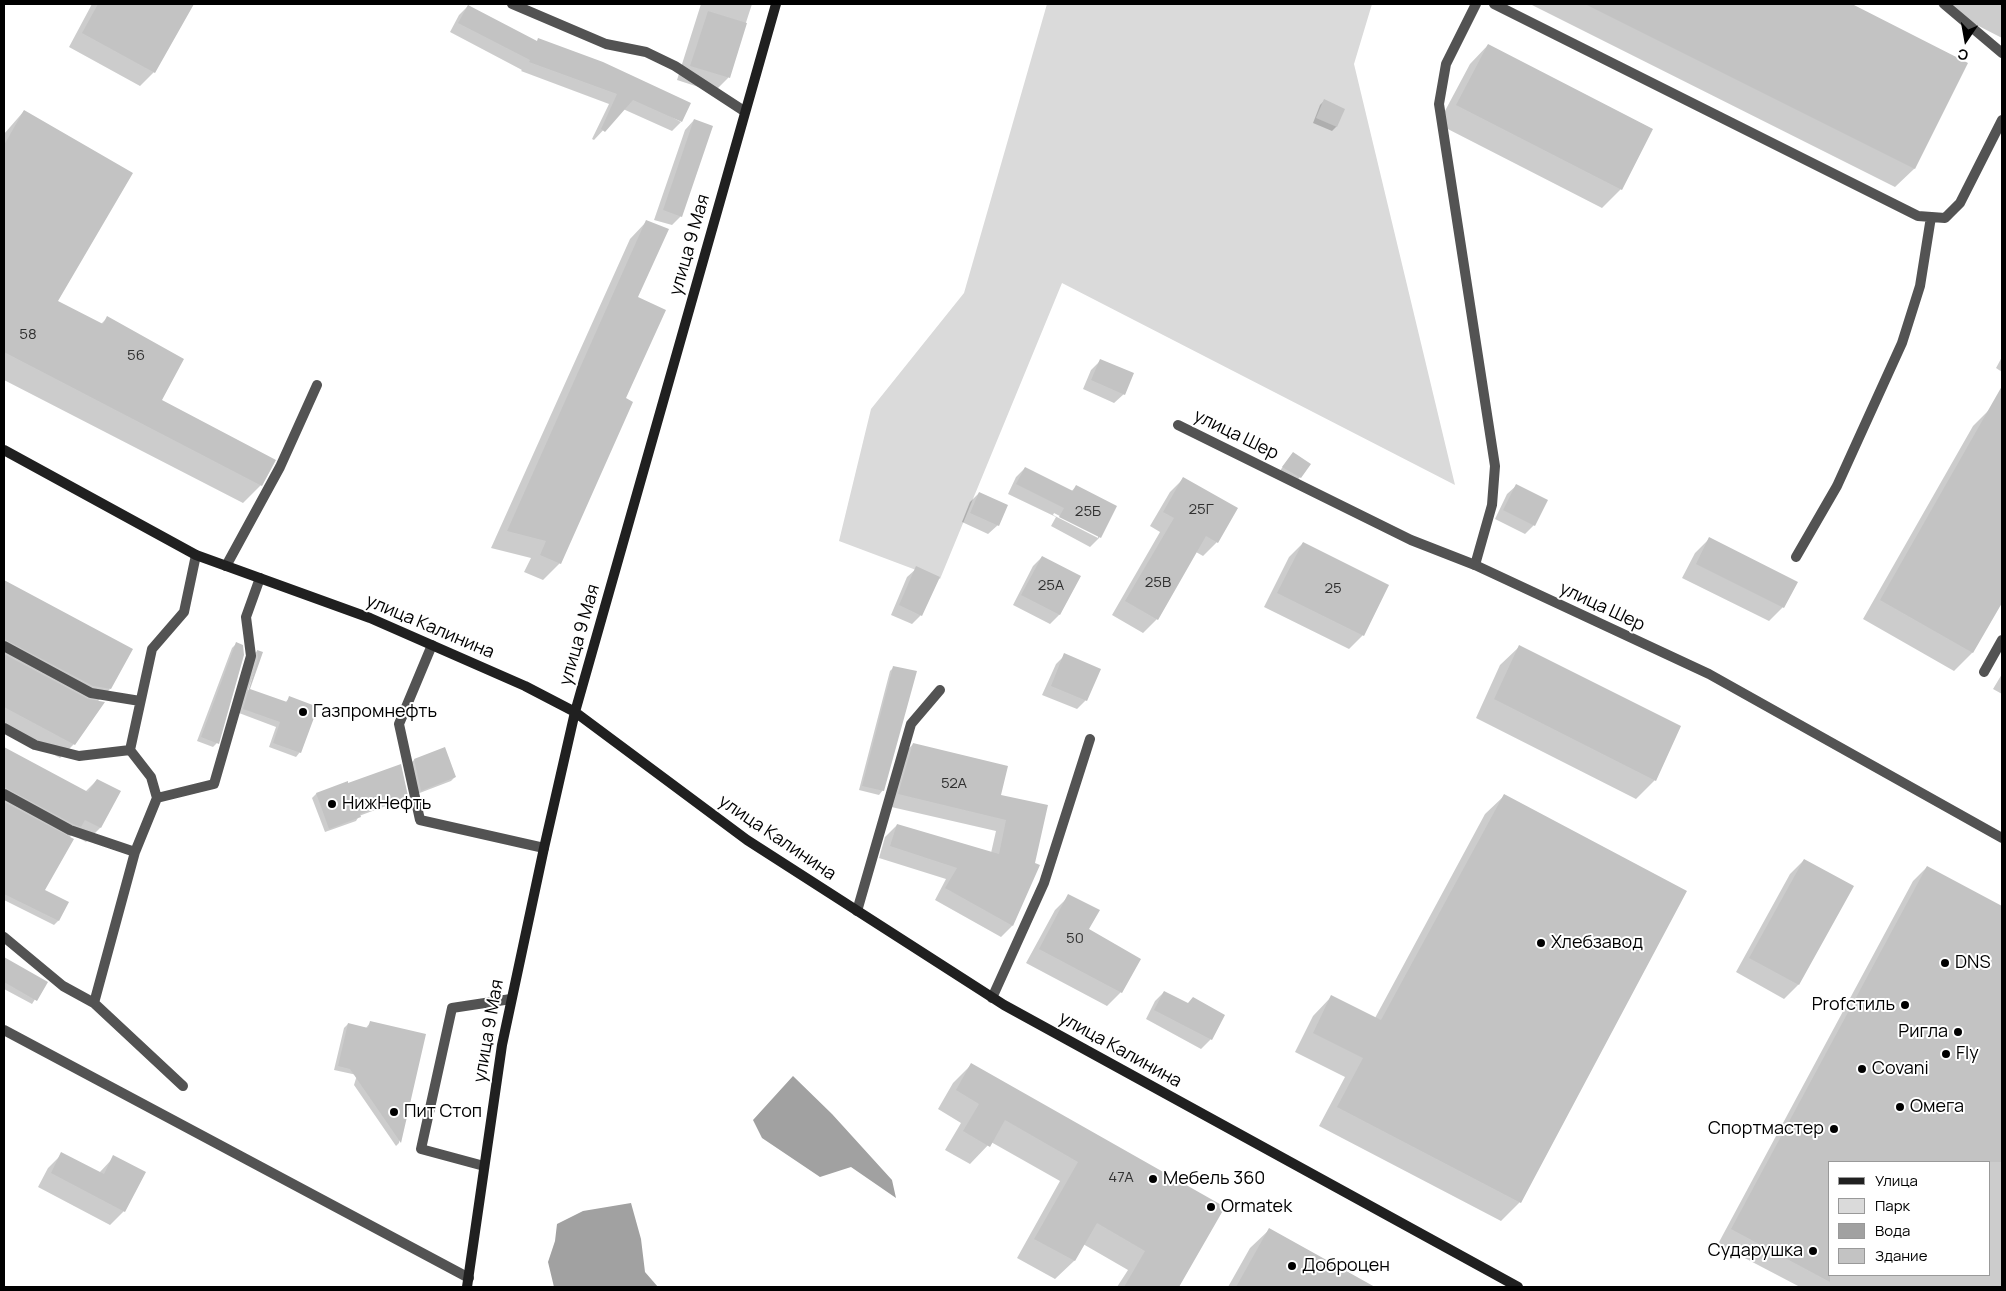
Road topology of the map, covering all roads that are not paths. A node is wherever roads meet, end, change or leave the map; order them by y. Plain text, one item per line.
1 (512, 4) edge
2 (776, 4) edge
3 (1476, 4) edge
4 (1494, 4) edge
5 (1944, 4) edge
6 (2002, 53) edge
7 (744, 111) junction
8 (2002, 120) edge
9 (1931, 217) junction
10 (317, 385) dead end
11 (1178, 424) dead end
12 (4, 450) edge
13 (196, 555) junction
14 (1796, 556) dead end
15 (1475, 565) junction
16 (226, 566) junction
17 (260, 578) junction
18 (2002, 640) edge
19 (432, 645) junction
20 (4, 646) edge
21 (1984, 672) dead end
22 (940, 690) dead end
23 (140, 701) junction
24 (575, 712) junction
25 (4, 728) edge
26 (1090, 739) dead end
27 (130, 750) junction
28 (4, 794) edge
29 (157, 798) junction
30 (2002, 838) edge
31 (544, 848) junction
32 (136, 852) junction
33 (857, 911) junction
34 (4, 937) edge
35 (992, 998) junction
36 (511, 999) junction
37 (94, 1003) junction
38 (4, 1030) edge
39 (183, 1086) dead end
40 (484, 1166) junction
41 (468, 1283) edge
42 (1518, 1287) edge

1 - 7 street
2 - 7 street, улица 9 Мая
3 - 15 street
4 - 9 street
5 - 6 street
7 - 24 street, улица 9 Мая
8 - 9 street
9 - 14 street
10 - 16 street
11 - 15 street, улица Шер
12 - 13 street, улица Калинина
13 - 16 street, улица Калинина
13 - 23 street
15 - 30 street, улица Шер
16 - 17 street, улица Калинина
17 - 19 street, улица Калинина
17 - 29 street
18 - 21 street
19 - 24 street, улица Калинина
19 - 31 street
20 - 23 street
22 - 33 street
23 - 27 street
24 - 31 street, улица 9 Мая
24 - 33 street, улица Калинина
25 - 27 street
26 - 35 street
27 - 29 street
28 - 32 street
29 - 32 street
31 - 36 street, улица 9 Мая
32 - 37 street
33 - 35 street, улица Калинина
34 - 37 street
35 - 42 street, улица Калинина
36 - 40 street, улица 9 Мая
36 - 40 street
37 - 39 street
38 - 41 street
40 - 41 street, улица 9 Мая

